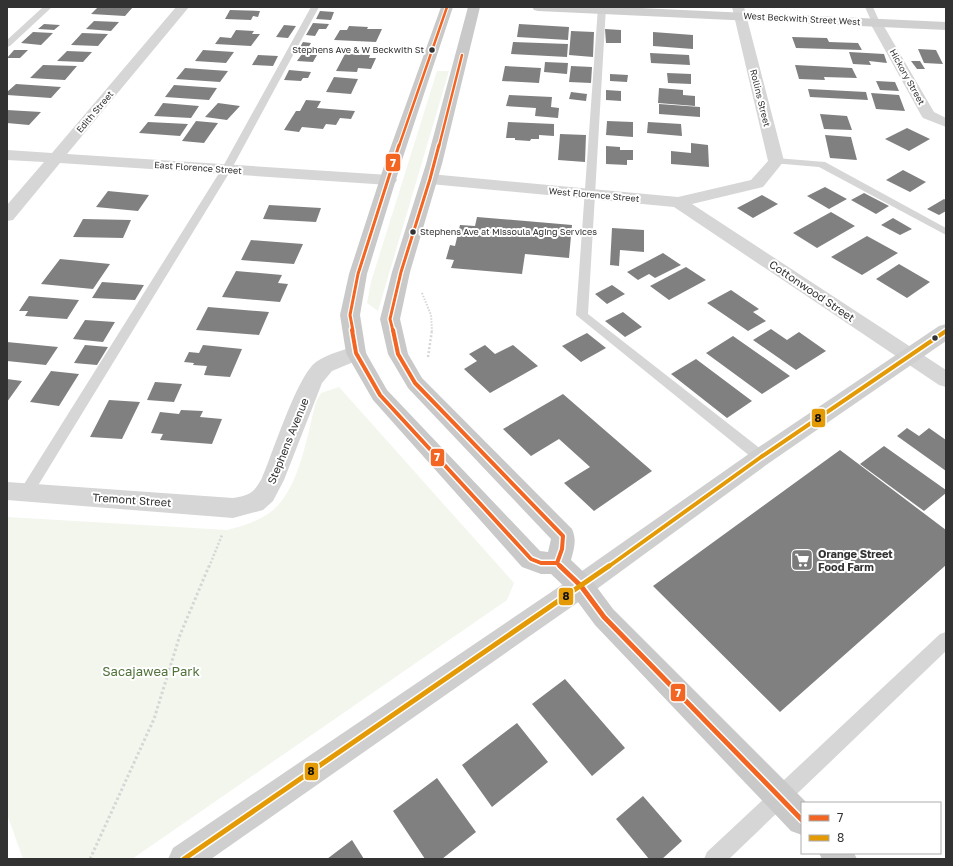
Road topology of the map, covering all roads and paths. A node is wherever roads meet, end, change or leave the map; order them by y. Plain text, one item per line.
1 (48, 7) edge
2 (183, 7) edge
3 (315, 7) edge
4 (447, 7) edge
5 (474, 7) edge
6 (538, 7) edge
7 (869, 7) edge
8 (602, 8) edge
9 (739, 11) edge
10 (876, 23) junction
11 (946, 26) edge
12 (7, 44) edge
13 (946, 123) edge
14 (7, 155) edge
15 (56, 158) junction
16 (776, 161) junction
17 (226, 170) junction
18 (430, 179) junction
19 (389, 180) junction
20 (590, 195) junction
21 (678, 202) junction
22 (7, 216) edge
23 (946, 232) edge
24 (421, 291) dead end
25 (946, 331) edge
26 (356, 353) junction
27 (910, 356) junction
28 (428, 360) dead end
29 (946, 380) edge
30 (761, 457) junction
31 (17, 492) edge
32 (257, 502) joint
33 (222, 535) dead end
34 (557, 562) junction
35 (581, 586) junction
36 (946, 640) edge
37 (780, 797) junction
38 (801, 819) edge
39 (90, 859) edge
40 (184, 859) edge
41 (714, 859) edge

1 - 12 lane
2 - 15 street, Edith Street
3 - 17 lane
4 - 19 main road
5 - 18 main road
6 - 8 street, West Beckwith Street West
7 - 10 lane
8 - 9 street, West Beckwith Street West
8 - 20 lane
9 - 10 street, West Beckwith Street West
9 - 16 street, Rollins Street
10 - 11 street, West Beckwith Street West
10 - 13 street, Hickory Street
14 - 15 street, East Florence Street
15 - 17 street, East Florence Street
15 - 22 street, Edith Street
16 - 21 street, West Florence Street
16 - 23 lane
17 - 19 street, East Florence Street
17 - 31 lane
18 - 20 street, West Florence Street
18 - 34 main road
19 - 26 main road
20 - 21 street, West Florence Street
20 - 30 lane
21 - 27 street, Cottonwood Street
24 - 28 path
25 - 27 street
26 - 32 street, Stephens Avenue
26 - 34 main road
27 - 29 street, Cottonwood Street
27 - 30 street
30 - 35 street
31 - 32 street, Tremont Street
33 - 39 path
34 - 35 main road
35 - 37 main road
35 - 40 street
36 - 37 lane
37 - 38 main road
37 - 41 lane

